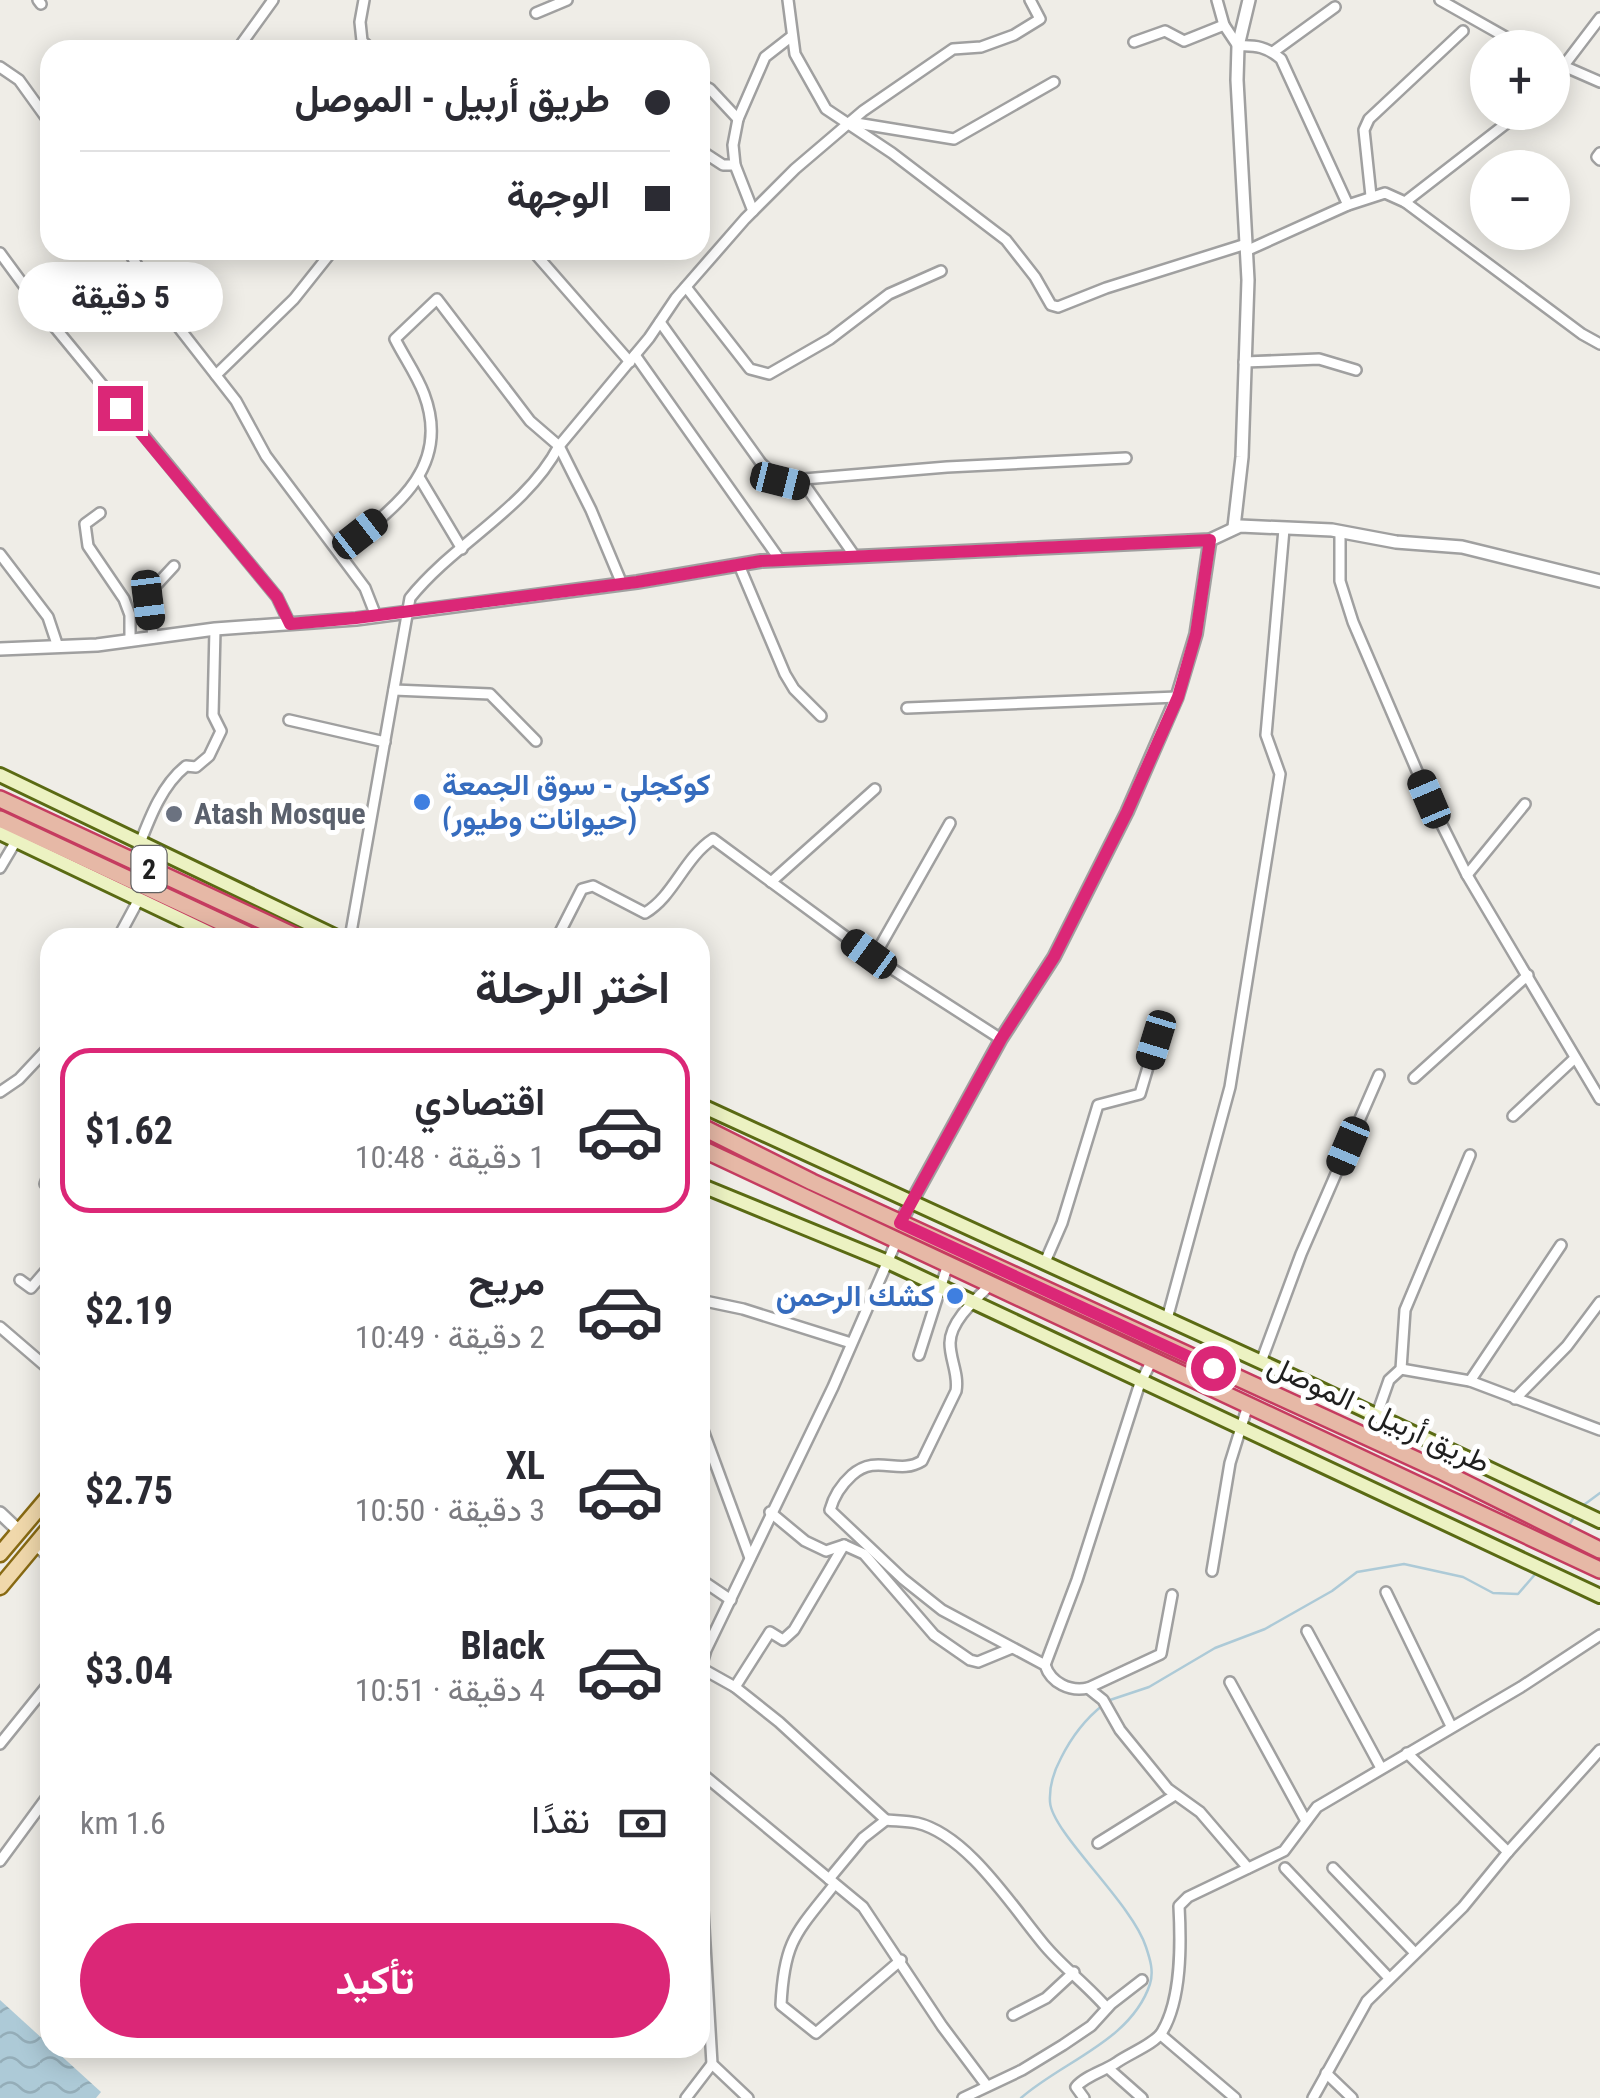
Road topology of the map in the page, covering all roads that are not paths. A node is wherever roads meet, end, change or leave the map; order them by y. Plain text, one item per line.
1 (273, 0) edge
2 (364, 0) edge
3 (566, 0) edge
4 (788, 0) edge
5 (1030, 0) edge
6 (1217, 0) edge
7 (1249, 0) edge
8 (1440, 0) edge
9 (1335, 7) dead end
10 (536, 14) dead end
11 (1600, 18) edge
12 (1224, 25) junction
13 (1493, 30) edge
14 (1462, 31) dead end
15 (792, 36) junction
16 (244, 40) edge
17 (362, 40) edge
18 (1134, 42) dead end
19 (1238, 46) junction
20 (1273, 52) junction
21 (1570, 60) edge
22 (0, 67) edge
23 (1570, 69) edge
24 (1054, 82) dead end
25 (1600, 82) edge
26 (710, 89) edge
27 (40, 109) edge
28 (738, 119) junction
29 (849, 123) junction
30 (1498, 130) edge
31 (710, 157) edge
32 (734, 166) junction
33 (1371, 196) junction
34 (1405, 202) junction
35 (1348, 205) junction
36 (752, 211) junction
37 (1246, 247) junction
38 (0, 252) edge
39 (710, 259) edge
40 (134, 260) edge
41 (325, 260) edge
42 (541, 260) edge
43 (709, 260) edge
44 (941, 271) dead end
45 (686, 287) junction
46 (660, 322) junction
47 (1600, 344) edge
48 (633, 359) junction
49 (1244, 362) junction
50 (1356, 370) dead end
51 (216, 376) junction
52 (559, 446) junction
53 (1126, 458) dead end
54 (419, 478) junction
55 (780, 481) junction
56 (100, 514) dead end
57 (1234, 527) junction
58 (1284, 529) junction
59 (1340, 531) junction
60 (1210, 540) junction
61 (462, 550) junction
62 (339, 551) junction
63 (0, 554) edge
64 (854, 555) junction
65 (780, 560) junction
66 (738, 565) junction
67 (174, 566) dead end
68 (1600, 581) edge
69 (622, 584) junction
70 (406, 612) junction
71 (376, 616) junction
72 (290, 624) junction
73 (215, 630) junction
74 (153, 638) junction
75 (130, 641) junction
76 (58, 647) junction
77 (0, 649) edge
78 (394, 690) junction
79 (1178, 697) junction
80 (907, 708) dead end
81 (821, 716) dead end
82 (288, 720) dead end
83 (536, 741) dead end
84 (385, 742) junction
85 (0, 774) edge
86 (876, 788) dead end
87 (0, 798) edge
88 (1525, 804) dead end
89 (0, 819) edge
90 (950, 823) dead end
91 (0, 833) edge
92 (142, 840) junction
93 (16, 841) junction
94 (133, 861) junction
95 (0, 868) edge
96 (1467, 875) junction
97 (771, 882) junction
98 (139, 899) junction
99 (123, 928) edge
100 (195, 928) edge
101 (233, 928) edge
102 (277, 928) edge
103 (319, 928) edge
104 (352, 928) edge
105 (562, 928) edge
106 (874, 957) junction
107 (1528, 975) junction
108 (1001, 1039) junction
109 (1156, 1040) dead end
110 (40, 1057) edge
111 (1575, 1058) junction
112 (1379, 1075) dead end
113 (1414, 1078) dead end
114 (0, 1092) edge
115 (1600, 1100) edge
116 (710, 1110) edge
117 (1513, 1116) dead end
118 (710, 1131) edge
119 (710, 1153) edge
120 (1470, 1154) dead end
121 (710, 1188) edge
122 (911, 1201) junction
123 (900, 1223) junction
124 (897, 1240) junction
125 (1561, 1245) dead end
126 (888, 1262) junction
127 (1045, 1262) junction
128 (948, 1264) junction
129 (40, 1278) edge
130 (20, 1280) dead end
131 (992, 1284) junction
132 (941, 1287) junction
133 (710, 1302) edge
134 (973, 1302) junction
135 (1600, 1302) edge
136 (1167, 1319) junction
137 (0, 1327) edge
138 (852, 1342) junction
139 (919, 1354) dead end
140 (40, 1359) edge
141 (1152, 1360) junction
142 (1261, 1362) junction
143 (1402, 1369) junction
144 (1141, 1381) junction
145 (1470, 1381) junction
146 (1515, 1399) junction
147 (1248, 1405) junction
148 (1376, 1417) junction
149 (1241, 1428) junction
150 (1600, 1430) edge
151 (710, 1449) edge
152 (40, 1507) edge
153 (770, 1512) junction
154 (0, 1513) edge
155 (1600, 1521) edge
156 (19, 1532) junction
157 (40, 1540) edge
158 (844, 1545) junction
159 (35, 1546) junction
160 (40, 1550) edge
161 (1600, 1550) edge
162 (0, 1554) edge
163 (750, 1558) junction
164 (1600, 1570) edge
165 (1212, 1571) dead end
166 (710, 1586) edge
167 (0, 1588) edge
168 (1386, 1592) dead end
169 (1172, 1595) dead end
170 (1600, 1596) edge
171 (732, 1600) junction
172 (1307, 1631) dead end
173 (1600, 1635) edge
174 (710, 1642) edge
175 (1012, 1648) junction
176 (1045, 1665) junction
177 (710, 1674) edge
178 (1230, 1682) dead end
179 (735, 1687) junction
180 (1088, 1688) junction
181 (40, 1694) edge
182 (1451, 1726) junction
183 (0, 1744) edge
184 (1600, 1750) edge
185 (1406, 1753) junction
186 (1381, 1768) junction
187 (710, 1780) edge
188 (1175, 1795) junction
189 (40, 1807) edge
190 (886, 1820) junction
191 (1306, 1821) junction
192 (1098, 1844) dead end
193 (1508, 1852) junction
194 (0, 1861) edge
195 (1248, 1868) junction
196 (1285, 1868) dead end
197 (1333, 1868) dead end
198 (831, 1882) junction
199 (1414, 1952) junction
200 (900, 1960) junction
201 (1074, 1972) junction
202 (1389, 1978) junction
203 (1142, 1980) dead end
204 (1107, 2008) junction
205 (1013, 2015) dead end
206 (1161, 2035) junction
207 (710, 2043) edge
208 (712, 2064) junction
209 (1108, 2068) junction
210 (1326, 2073) junction
211 (987, 2086) junction
212 (686, 2098) edge
213 (748, 2098) edge
214 (963, 2098) edge
215 (1084, 2098) edge
216 (1142, 2098) edge
217 (1235, 2098) edge
218 (1313, 2098) edge
219 (1352, 2098) edge

1 - 16 street
2 - 17 street
3 - 10 street
4 - 15 street
5 - 29 street
6 - 12 street
7 - 19 street
8 - 13 street
9 - 20 street
11 - 21 street
12 - 18 street
12 - 19 street
14 - 33 street
15 - 28 street
15 - 29 street
19 - 20 street
19 - 37 street
20 - 35 street
22 - 27 street
23 - 25 street
24 - 29 street
26 - 28 street
28 - 32 street
29 - 36 street
29 - 37 street
30 - 34 street
31 - 32 street
32 - 36 street
33 - 34 street
33 - 35 street
34 - 47 street
35 - 37 street
36 - 39 street
37 - 49 street
38 - 72 street
40 - 51 street
41 - 51 street
42 - 48 street
43 - 45 street
44 - 45 street
45 - 46 street
46 - 48 street
46 - 55 street
48 - 52 street
48 - 65 street
49 - 50 street
49 - 57 street
51 - 62 street
52 - 54 street
52 - 61 street
52 - 69 street
53 - 55 street
54 - 61 street
54 - 62 street
55 - 64 street
56 - 75 street
57 - 58 street
57 - 60 street
58 - 59 street
58 - 136 street
59 - 68 street
59 - 96 street
60 - 64 street
60 - 79 street
61 - 70 street
62 - 71 street
63 - 76 street
64 - 65 street
65 - 66 street
66 - 69 street
66 - 81 street
67 - 74 street
69 - 70 street
70 - 71 street
70 - 78 street
71 - 72 street
72 - 73 street
73 - 74 street
73 - 92 street
74 - 75 street
75 - 76 street
76 - 77 street
78 - 83 street
78 - 84 street
79 - 80 street
79 - 108 street
82 - 84 street
84 - 104 street
85 - 92 main road
86 - 97 street
87 - 94 highway, 2
88 - 96 street
89 - 101 highway, 2
90 - 106 street
91 - 93 main road
92 - 94 street
92 - 103 main road
93 - 95 street
93 - 98 main road
94 - 102 highway, 2
96 - 107 street
97 - 105 street
97 - 106 street
98 - 99 street
98 - 100 main road
106 - 108 street
107 - 111 street
107 - 113 street
108 - 122 street
109 - 127 street
110 - 114 street
111 - 115 street
111 - 117 street
112 - 142 street
116 - 122 main road
118 - 123 highway, طريق أربيل - الموصل
119 - 124 highway
120 - 143 street
121 - 126 main road
122 - 123 street
122 - 127 main road
123 - 161 highway, طريق أربيل - الموصل
124 - 126 street
124 - 128 highway
125 - 145 street
126 - 132 main road
126 - 138 street
127 - 136 main road
128 - 131 highway
128 - 132 street
129 - 130 street
131 - 134 street
131 - 141 highway
132 - 134 main road
132 - 139 street
133 - 138 street
134 - 144 main road
134 - 175 street
135 - 146 street
136 - 142 main road
137 - 140 street
138 - 153 street
141 - 144 street
141 - 147 highway
142 - 148 main road
143 - 145 street
143 - 148 street
144 - 149 main road
144 - 176 street
145 - 146 street
146 - 150 street
147 - 149 street
147 - 164 highway
148 - 155 main road
149 - 165 street
149 - 170 main road
151 - 163 street
152 - 156 main road
153 - 158 street
153 - 163 street
154 - 156 street
156 - 162 main road
157 - 159 main road
158 - 175 street
158 - 179 street
159 - 160 street
159 - 167 main road
163 - 171 street
166 - 171 street
168 - 182 street
169 - 180 street
171 - 174 street
172 - 186 street
173 - 182 street
175 - 176 street
176 - 180 street
177 - 179 street
178 - 191 street
179 - 190 street
180 - 188 street
181 - 183 street
182 - 185 street
184 - 193 street
185 - 186 street
185 - 193 street
186 - 191 street
187 - 198 street
188 - 192 street
188 - 195 street
189 - 194 street
190 - 198 street
190 - 201 street
191 - 195 street
193 - 199 street
195 - 206 street
196 - 202 street
197 - 199 street
198 - 200 street
198 - 200 street
199 - 202 street
200 - 211 street
201 - 204 street
201 - 205 street
202 - 210 street
203 - 204 street
204 - 211 street
206 - 209 street
206 - 217 street
207 - 208 street
208 - 212 street
208 - 213 street
209 - 215 street
209 - 216 street
210 - 218 street
210 - 219 street
211 - 214 street

